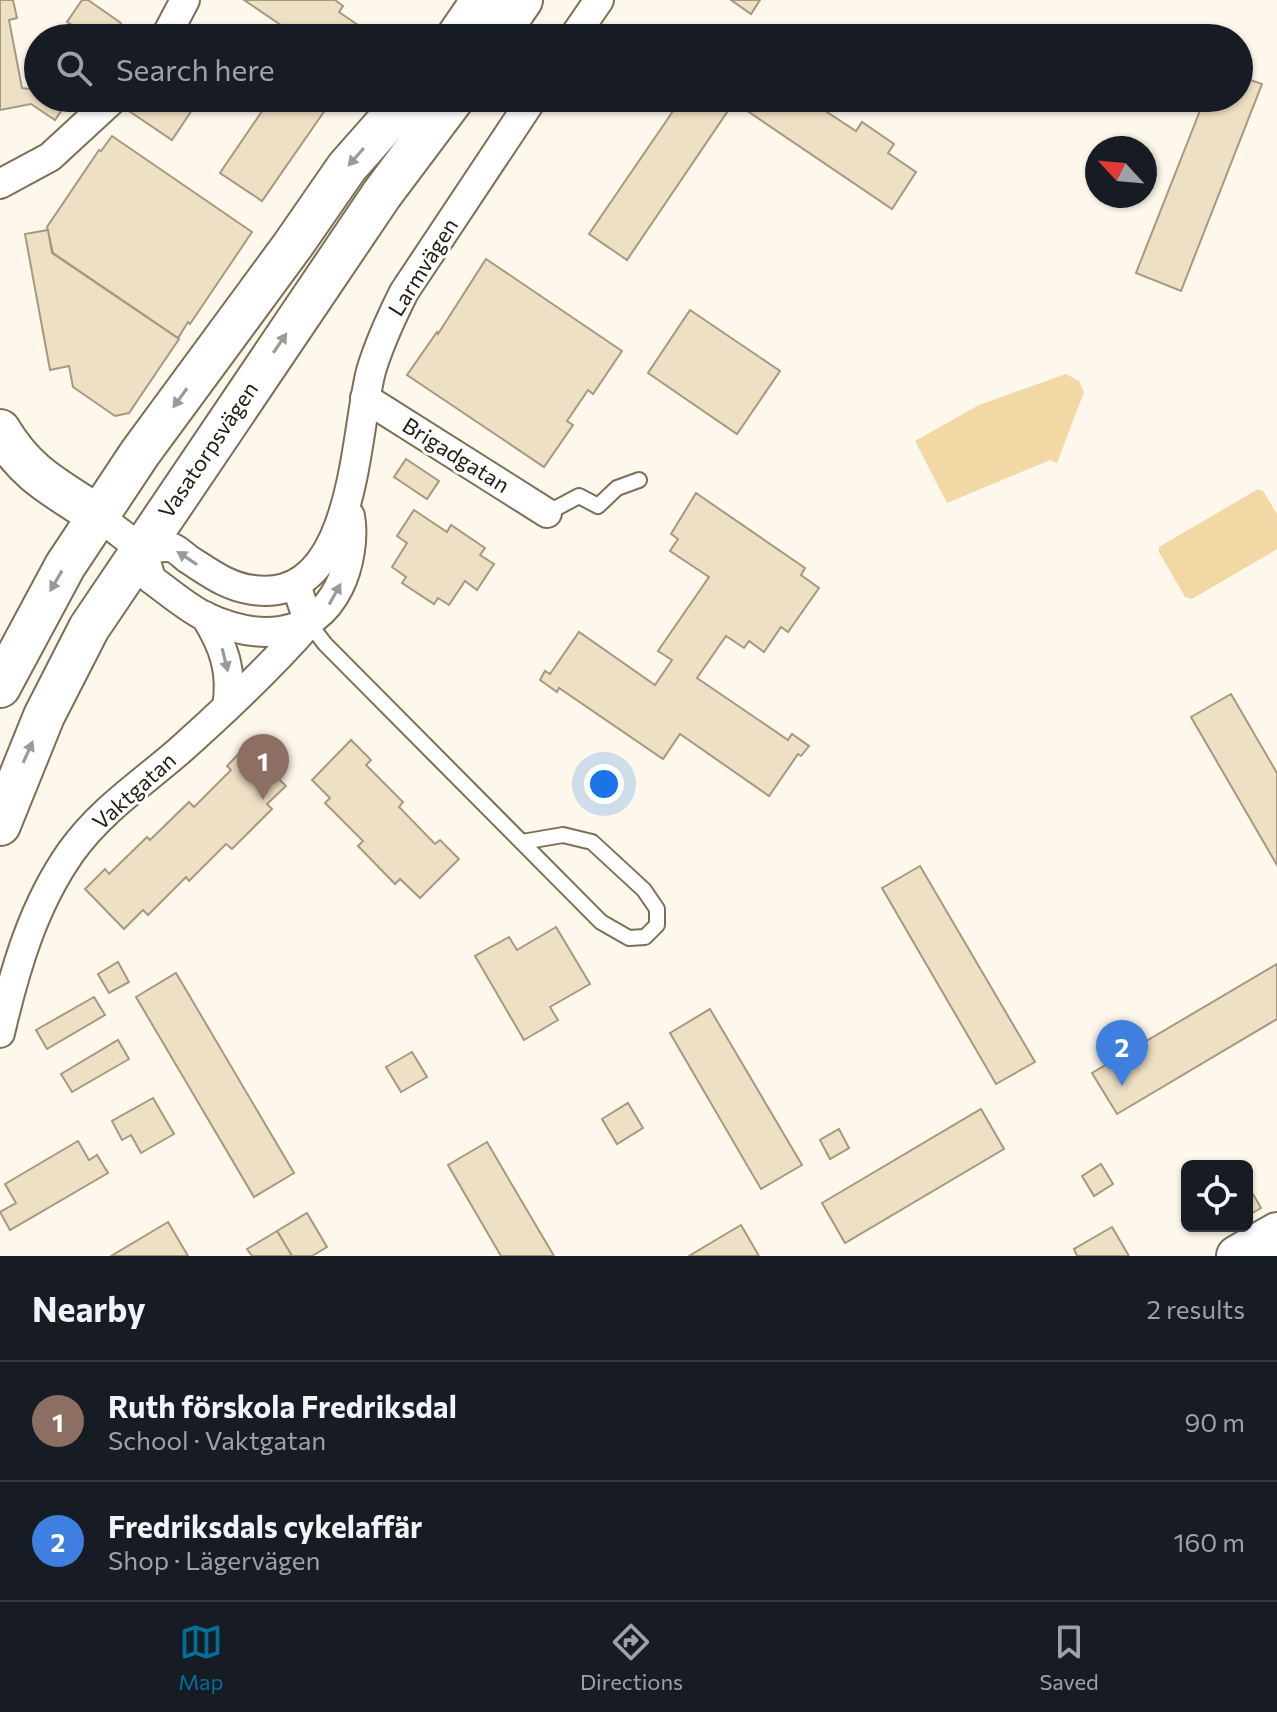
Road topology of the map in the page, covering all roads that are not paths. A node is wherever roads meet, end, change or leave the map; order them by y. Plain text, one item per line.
1 (185, 0) edge
2 (482, 0) edge
3 (522, 0) edge
4 (599, 0) edge
5 (172, 24) edge
6 (466, 24) edge
7 (506, 24) edge
8 (583, 24) edge
9 (99, 112) edge
10 (410, 112) edge
11 (444, 112) edge
12 (524, 112) edge
13 (0, 184) edge
14 (382, 194) junction
15 (365, 398) junction
16 (0, 430) edge
17 (639, 480) dead end
18 (348, 502) junction
19 (547, 513) joint
20 (97, 515) junction
21 (142, 547) junction
22 (227, 584) junction
23 (296, 585) junction
24 (205, 616) junction
25 (309, 623) junction
26 (263, 631) junction
27 (272, 665) junction
28 (0, 687) edge
29 (227, 707) junction
30 (0, 825) edge
31 (522, 842) junction
32 (0, 1033) edge
33 (1277, 1233) edge
34 (1237, 1256) edge

1 - 5 street
2 - 6 main road
3 - 7 main road
4 - 8 street
9 - 13 street
10 - 14 lane
10 -> 20 main road
11 - 14 main road, Vasatorpsvägen
12 - 15 street, Larmvägen
21 -> 14 main road, Vasatorpsvägen
15 - 18 street, Larmvägen
15 - 19 street, Brigadgatan
16 - 20 main road
17 - 19 lane
18 - 23 street, Larmvägen
25 -> 18 street, Larmvägen
20 - 21 street
20 -> 28 main road
22 -> 21 street
21 - 24 street
30 -> 21 main road, Vasatorpsvägen
22 - 23 street
22 - 26 street
23 - 25 street
24 - 26 street
24 -> 29 street
25 - 26 street
25 - 27 street, Vaktgatan
25 - 31 lane
26 - 27 street
27 - 29 street, Vaktgatan
29 - 32 street, Vaktgatan
31 - 31 lane
33 - 34 main road

